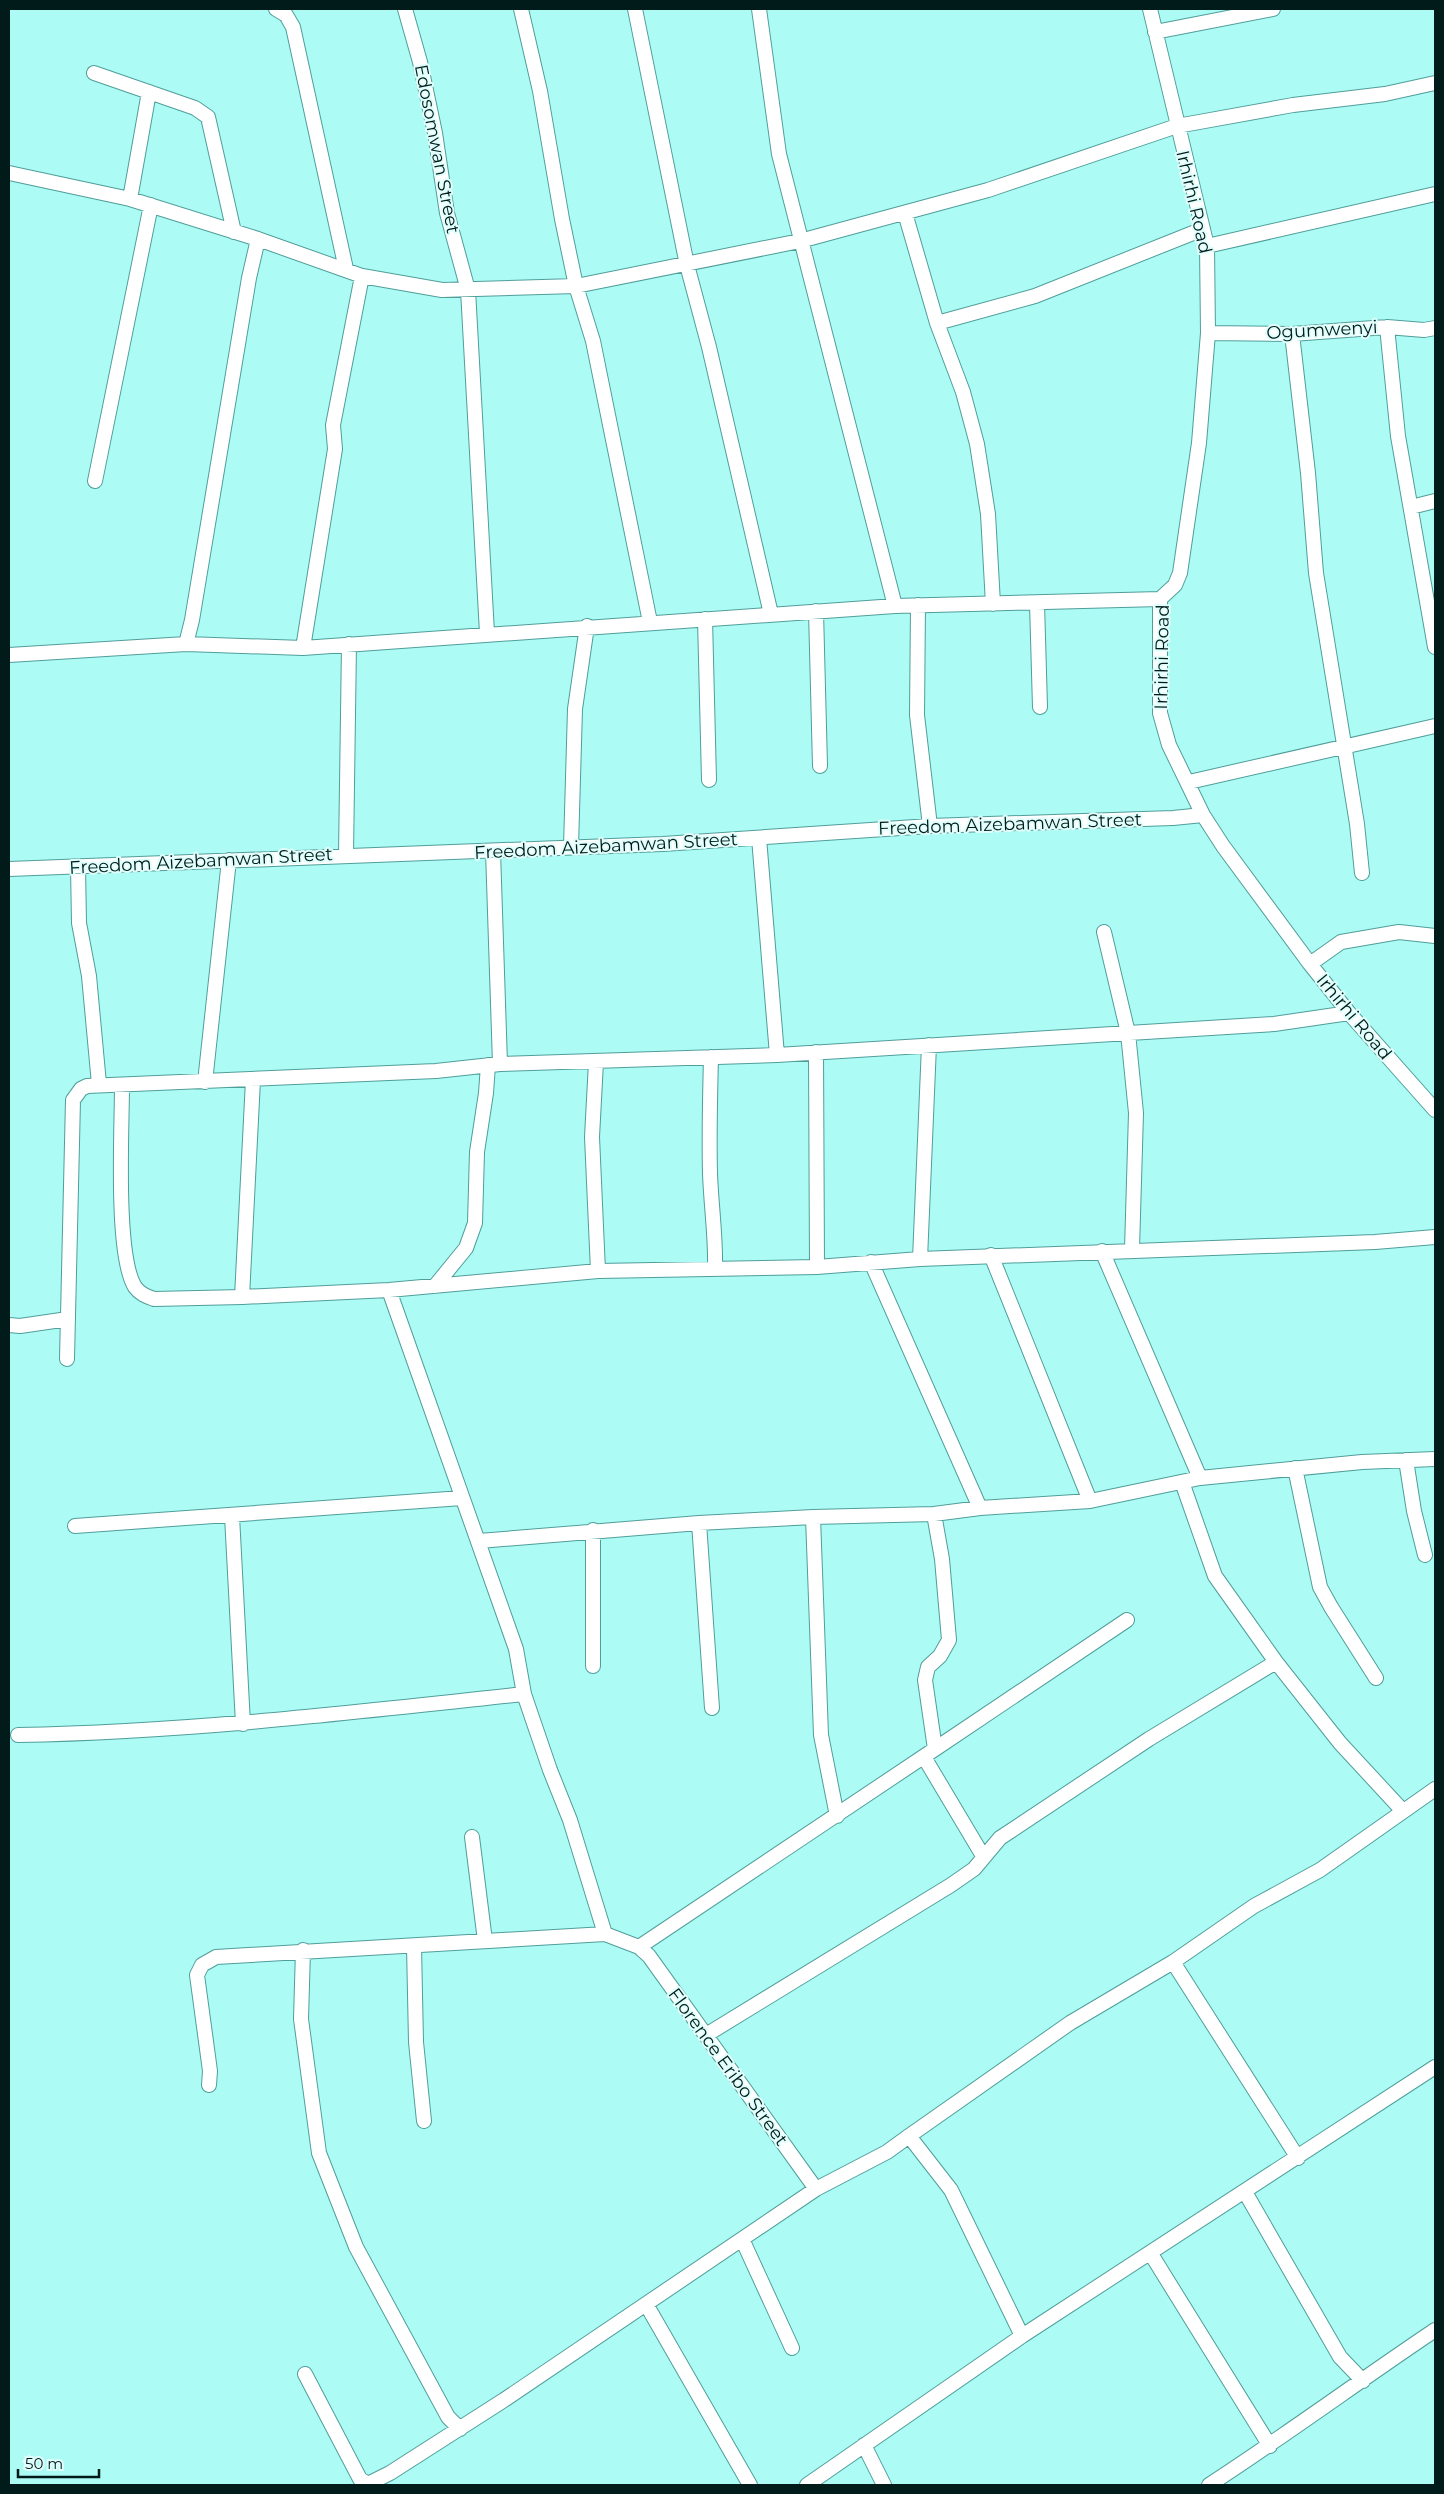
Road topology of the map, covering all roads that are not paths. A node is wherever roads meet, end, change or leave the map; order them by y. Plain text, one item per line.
1 (276, 9) edge
2 (405, 9) edge
3 (521, 9) edge
4 (635, 9) edge
5 (759, 9) edge
6 (1150, 9) edge
7 (1273, 9) edge
8 (1155, 32) junction
9 (94, 73) dead end
10 (1435, 83) edge
11 (149, 92) junction
12 (1176, 126) junction
13 (9, 173) edge
14 (1435, 194) edge
15 (130, 199) junction
16 (151, 205) junction
17 (905, 213) junction
18 (1203, 229) junction
19 (234, 232) junction
20 (258, 239) junction
21 (800, 241) junction
22 (1207, 246) junction
23 (687, 265) junction
24 (346, 269) junction
25 (362, 276) junction
26 (576, 286) junction
27 (468, 290) junction
28 (937, 323) junction
29 (1386, 326) junction
30 (1435, 328) edge
31 (1208, 334) junction
32 (1292, 334) junction
33 (95, 481) dead end
34 (1435, 500) edge
35 (1411, 507) junction
36 (1160, 599) junction
37 (1037, 602) junction
38 (993, 604) junction
39 (918, 605) junction
40 (895, 606) junction
41 (816, 611) junction
42 (771, 614) junction
43 (705, 619) junction
44 (650, 622) junction
45 (587, 626) junction
46 (487, 633) junction
47 (186, 644) junction
48 (349, 644) junction
49 (1435, 647) edge
50 (303, 648) junction
51 (9, 655) edge
52 (1040, 707) dead end
53 (1435, 726) edge
54 (1343, 747) junction
55 (820, 766) dead end
56 (709, 780) dead end
57 (1188, 782) junction
58 (1203, 815) junction
59 (930, 826) junction
60 (759, 838) junction
61 (571, 847) junction
62 (493, 851) junction
63 (346, 855) junction
64 (229, 860) junction
65 (78, 867) junction
66 (9, 869) edge
67 (1362, 873) dead end
68 (1104, 932) dead end
69 (1435, 936) edge
70 (1310, 964) junction
71 (1349, 1013) junction
72 (1128, 1033) junction
73 (929, 1045) junction
74 (816, 1052) junction
75 (777, 1055) junction
76 (710, 1057) junction
77 (596, 1062) junction
78 (494, 1065) junction
79 (253, 1080) junction
80 (205, 1082) junction
81 (99, 1084) junction
82 (122, 1086) junction
83 (1435, 1110) edge
84 (1435, 1237) edge
85 (1132, 1249) junction
86 (1102, 1251) junction
87 (991, 1256) junction
88 (920, 1258) junction
89 (871, 1262) junction
90 (817, 1267) junction
91 (715, 1269) junction
92 (598, 1271) junction
93 (436, 1286) junction
94 (389, 1290) junction
95 (242, 1297) junction
96 (68, 1319) junction
97 (9, 1325) edge
98 (66, 1359) dead end
99 (1435, 1459) edge
100 (1406, 1460) junction
101 (1295, 1468) junction
102 (1200, 1478) junction
103 (1182, 1482) junction
104 (462, 1498) junction
105 (1090, 1501) junction
106 (980, 1508) junction
107 (934, 1514) junction
108 (232, 1516) junction
109 (812, 1517) junction
110 (699, 1523) junction
111 (75, 1526) dead end
112 (593, 1530) junction
113 (480, 1541) junction
114 (1425, 1555) dead end
115 (1127, 1620) dead end
116 (1276, 1662) junction
117 (593, 1666) dead end
118 (1376, 1678) dead end
119 (524, 1694) junction
120 (712, 1708) dead end
121 (243, 1724) junction
122 (18, 1735) dead end
123 (929, 1753) junction
124 (1435, 1789) edge
125 (1402, 1810) junction
126 (837, 1816) junction
127 (472, 1836) dead end
128 (983, 1856) junction
129 (605, 1934) junction
130 (485, 1941) junction
131 (414, 1946) junction
132 (639, 1947) junction
133 (303, 1950) junction
134 (1173, 1962) junction
135 (706, 2036) junction
136 (1435, 2067) edge
137 (210, 2085) dead end
138 (424, 2121) dead end
139 (909, 2136) junction
140 (1298, 2158) junction
141 (816, 2189) junction
142 (1245, 2192) junction
143 (742, 2239) junction
144 (1151, 2254) junction
145 (646, 2304) junction
146 (1435, 2330) edge
147 (1022, 2336) junction
148 (792, 2348) dead end
149 (305, 2374) dead end
150 (1362, 2381) junction
151 (460, 2428) junction
152 (864, 2445) junction
153 (1270, 2446) junction
154 (750, 2485) edge
155 (807, 2485) edge
156 (884, 2485) edge
157 (1209, 2485) edge

1 - 24 street
2 - 27 street, Edosomwan Street
3 - 26 street
4 - 23 street
5 - 21 street
6 - 8 street, Irhirhi Road
7 - 8 street
8 - 12 street, Irhirhi Road
9 - 11 street
10 - 12 street
11 - 15 street
11 - 19 street
12 - 17 street
12 - 18 street, Irhirhi Road
13 - 15 street
14 - 22 street
15 - 16 street
16 - 19 street
16 - 33 street
17 - 21 street
17 - 28 street
18 - 22 street, Irhirhi Road
18 - 28 street
19 - 20 street
20 - 24 street
20 - 47 street
21 - 23 street
21 - 40 street
22 - 31 street, Irhirhi Road
23 - 26 street
23 - 42 street
24 - 25 street
25 - 27 street
25 - 50 street
26 - 27 street
26 - 44 street
27 - 46 street, Edosomwan Street
28 - 38 street
29 - 30 street, Ogumwenyi
29 - 32 street, Ogumwenyi
29 - 35 street
31 - 32 street, Ogumwenyi
31 - 36 street, Irhirhi Road
32 - 54 street
34 - 35 street
35 - 49 street
36 - 37 street
36 - 57 street, Irhirhi Road
37 - 38 street
37 - 52 street
38 - 39 street
39 - 40 street
39 - 59 street
40 - 41 street
41 - 42 street
41 - 55 street
42 - 43 street
43 - 44 street
43 - 56 street
44 - 45 street
45 - 46 street
45 - 61 street
46 - 48 street
47 - 50 street
47 - 51 street
48 - 50 street
48 - 63 street
53 - 54 street
54 - 57 street
54 - 67 street
57 - 58 street, Irhirhi Road
58 - 59 street, Freedom Aizebamwan Street
58 - 70 street, Irhirhi Road
59 - 60 street, Freedom Aizebamwan Street
60 - 61 street, Freedom Aizebamwan Street
60 - 75 street
61 - 62 street, Freedom Aizebamwan Street
62 - 63 street, Freedom Aizebamwan Street
62 - 78 street
63 - 64 street, Freedom Aizebamwan Street
64 - 65 street, Freedom Aizebamwan Street
64 - 80 street
65 - 66 street, Freedom Aizebamwan Street
65 - 81 street
68 - 72 street
69 - 70 street
70 - 71 street, Irhirhi Road
71 - 72 street
71 - 83 street, Irhirhi Road
72 - 73 street
72 - 85 street
73 - 74 street
73 - 88 street
74 - 75 street
74 - 90 street
75 - 76 street
76 - 77 street
76 - 91 street
77 - 78 street
77 - 92 street
78 - 79 street
78 - 93 street
79 - 80 street
79 - 95 street
80 - 82 street
81 - 82 street
81 - 96 street
82 - 95 street
84 - 85 street
85 - 86 street
86 - 87 street
86 - 102 street
87 - 88 street
87 - 105 street
88 - 89 street
89 - 90 street
89 - 106 street
90 - 91 street
91 - 92 street
92 - 93 street
93 - 94 street
94 - 95 street
94 - 104 street
96 - 97 street
96 - 98 street
99 - 100 street
100 - 101 street
100 - 114 street
101 - 102 street
101 - 118 street
102 - 103 street
103 - 105 street
103 - 116 street
104 - 108 street
104 - 113 street
105 - 106 street
106 - 107 street
107 - 109 street
107 - 123 street
108 - 111 street
108 - 121 street
109 - 110 street
109 - 126 street
110 - 112 street
110 - 120 street
112 - 113 street
112 - 117 street
113 - 119 street
115 - 123 street
116 - 125 street
116 - 128 street
119 - 121 street
119 - 129 street
121 - 122 street
123 - 126 street
123 - 128 street
124 - 125 street
125 - 134 street
126 - 132 street
127 - 130 street
128 - 135 street
129 - 130 street
129 - 132 street
130 - 131 street
131 - 133 street
131 - 138 street
132 - 135 street, Florence Eribo Street
133 - 137 street
133 - 151 street
134 - 139 street
134 - 140 street
135 - 141 street, Florence Eribo Street
136 - 140 street
139 - 141 street
139 - 147 street
140 - 142 street
141 - 143 street
142 - 144 street
142 - 150 street
143 - 145 street
143 - 148 street
144 - 147 street
144 - 153 street
145 - 151 street
145 - 154 street
146 - 150 street
147 - 152 street
149 - 151 street
150 - 153 street
152 - 155 street
152 - 156 street
153 - 157 street

